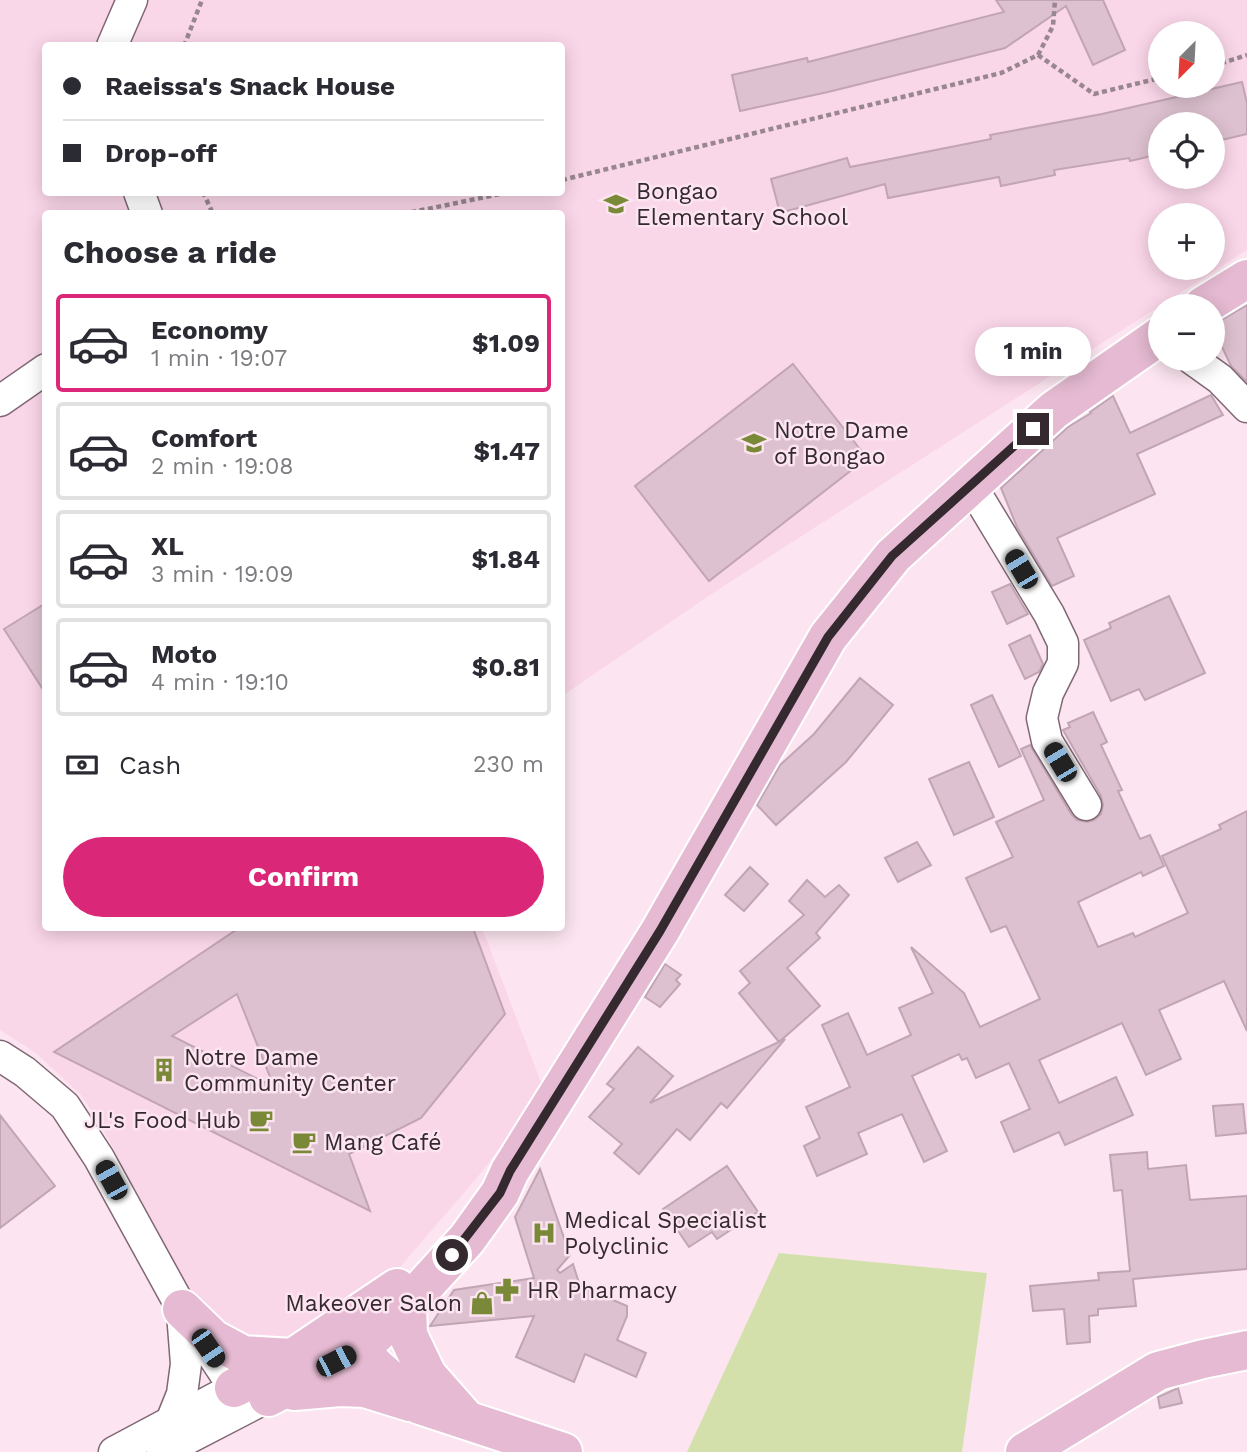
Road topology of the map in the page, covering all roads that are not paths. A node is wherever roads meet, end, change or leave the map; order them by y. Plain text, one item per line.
1 (132, 0) edge
2 (114, 42) edge
3 (1247, 279) edge
4 (1223, 294) edge
5 (1148, 349) edge
6 (1209, 371) edge
7 (42, 372) edge
8 (0, 401) edge
9 (1247, 407) edge
10 (971, 485) junction
11 (1086, 805) dead end
12 (0, 1056) edge
13 (510, 1171) junction
14 (407, 1305) junction
15 (182, 1309) junction
16 (348, 1339) junction
17 (1247, 1350) edge
18 (293, 1358) junction
19 (251, 1392) junction
20 (420, 1405) junction
21 (467, 1420) junction
22 (183, 1437) edge
23 (114, 1452) edge
24 (162, 1452) edge
25 (563, 1452) edge
26 (1025, 1452) edge

1 - 2 street
3 - 4 main road
5 - 10 main road
6 - 9 street
7 - 8 street
10 - 11 street
10 - 13 main road
12 - 15 street
13 - 14 main road
13 - 16 main road
14 - 16 main road
14 - 21 main road
15 - 18 main road
15 - 19 street
15 - 22 street
16 - 18 main road
16 - 19 main road
16 - 20 main road
17 - 26 main road
18 - 19 main road
19 - 20 main road
19 - 22 street
20 - 21 main road
21 - 25 main road
22 - 23 street
22 - 24 street

